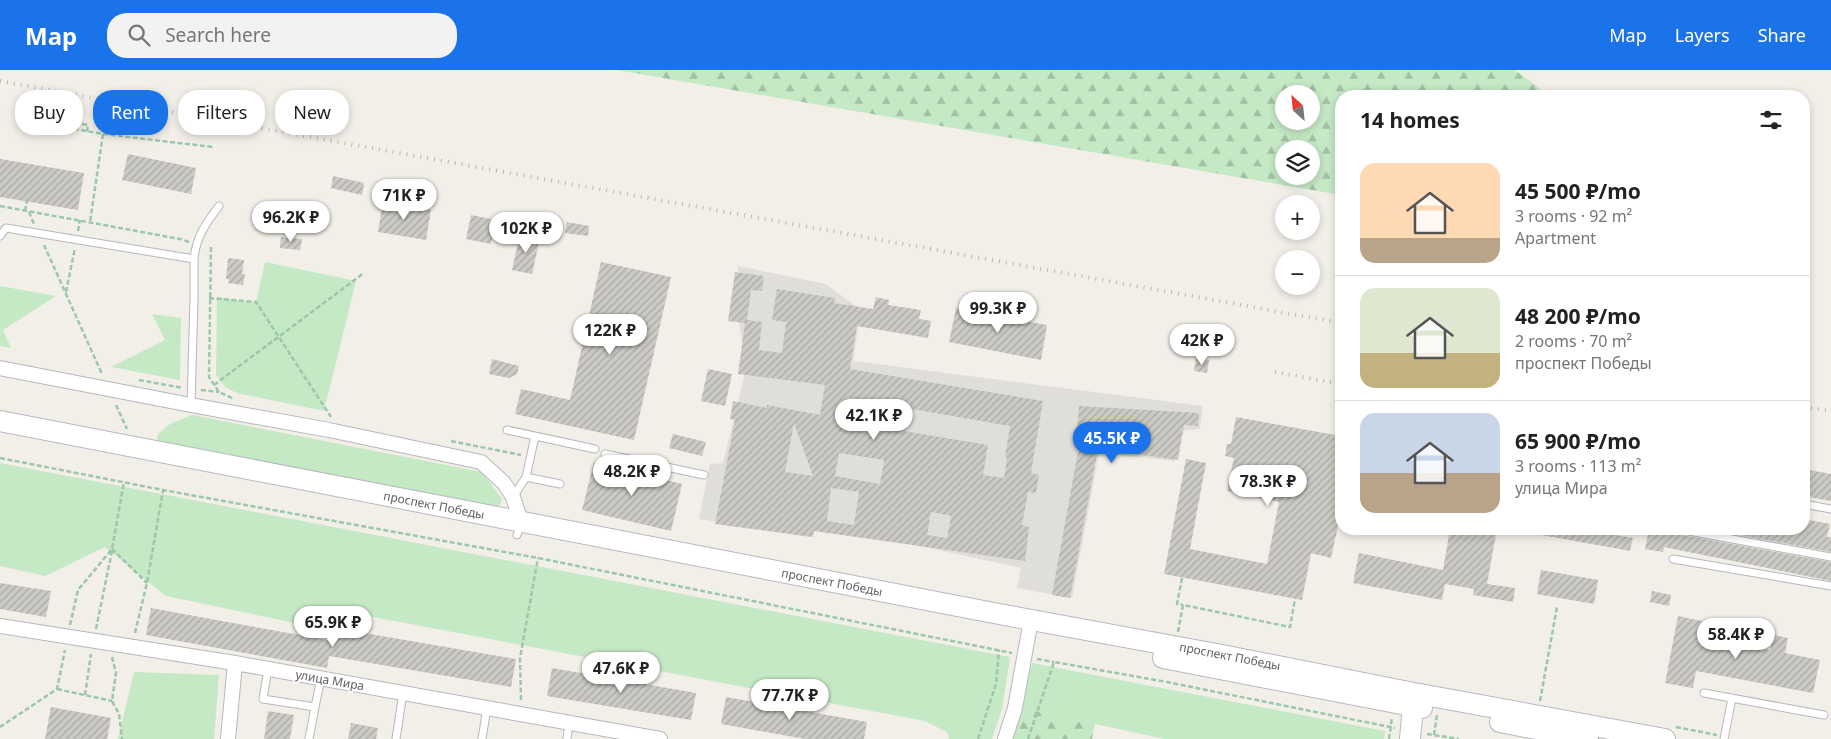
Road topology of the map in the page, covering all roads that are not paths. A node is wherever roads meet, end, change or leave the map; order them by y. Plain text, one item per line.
1 (218, 206) dead end
2 (3, 226) edge
3 (0, 236) edge
4 (194, 259) junction
5 (0, 368) edge
6 (191, 406) junction
7 (0, 421) edge
8 (507, 430) dead end
9 (0, 434) edge
10 (535, 436) junction
11 (595, 449) dead end
12 (605, 454) dead end
13 (704, 475) dead end
14 (526, 477) junction
15 (560, 484) dead end
16 (513, 497) junction
17 (1810, 505) edge
18 (1831, 509) edge
19 (519, 528) junction
20 (1710, 535) edge
21 (1831, 557) edge
22 (1673, 559) dead end
23 (1831, 586) edge
24 (0, 626) edge
25 (1030, 626) junction
26 (235, 663) junction
27 (268, 669) junction
28 (321, 678) junction
29 (403, 693) junction
30 (1704, 693) dead end
31 (1732, 698) junction
32 (1413, 699) junction
33 (314, 707) junction
34 (487, 708) junction
35 (1824, 715) dead end
36 (569, 723) junction
37 (1591, 735) edge
38 (228, 739) edge
39 (309, 739) edge
40 (396, 739) edge
41 (482, 739) edge
42 (567, 739) edge
43 (656, 739) edge
44 (1005, 739) edge
45 (1410, 739) edge
46 (1665, 739) edge
47 (1724, 739) edge

1 - 4 lane
2 - 3 lane
2 - 4 lane
4 - 6 lane
5 - 6 street
6 - 16 street
7 - 19 main road, проспект Победы
8 - 10 lane
9 - 19 main road, проспект Победы
10 - 11 lane
10 - 14 lane
12 - 13 lane
14 - 15 lane
14 - 16 lane
16 - 19 street
17 - 18 lane
19 - 25 main road, проспект Победы
20 - 21 lane
22 - 23 lane
24 - 26 street, улица Мира
25 - 32 main road, проспект Победы
25 - 44 street
26 - 27 street, улица Мира
26 - 38 street
27 - 28 street, улица Мира
27 - 33 lane
28 - 29 street, улица Мира
28 - 33 lane
29 - 34 street, улица Мира
29 - 40 lane
30 - 31 lane
31 - 35 lane
31 - 47 lane
32 - 37 main road, проспект Победы
32 - 37 main road, проспект Победы
32 - 45 main road
33 - 39 lane
34 - 36 street, улица Мира
34 - 41 lane
36 - 42 lane
36 - 43 street, улица Мира
37 - 46 main road, проспект Победы

